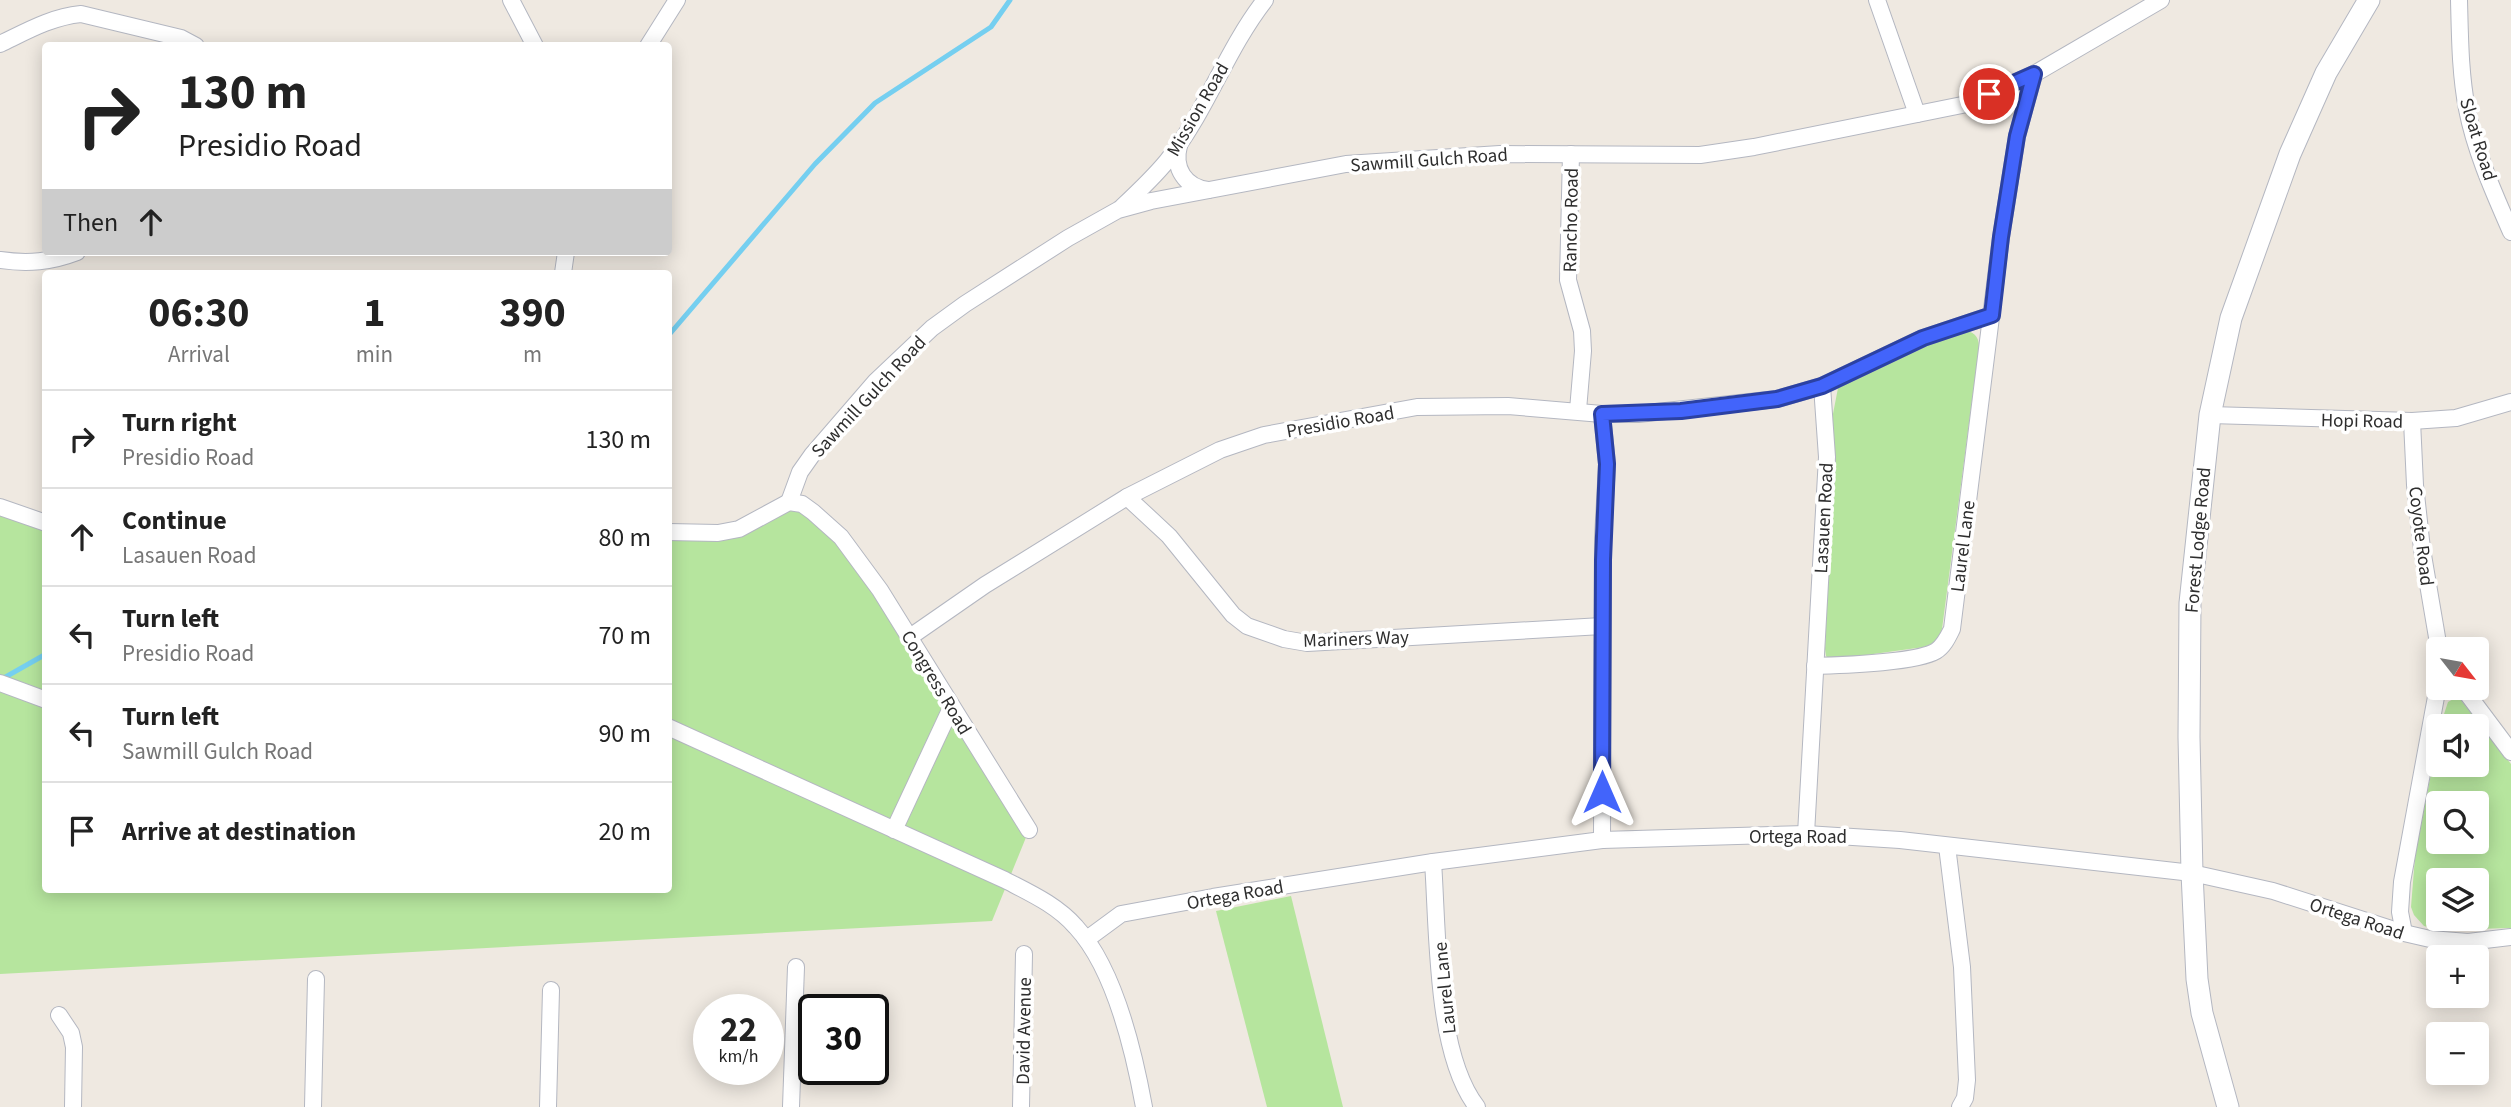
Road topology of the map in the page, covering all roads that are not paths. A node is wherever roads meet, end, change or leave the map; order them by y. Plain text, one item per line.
1 (511, 0) edge
2 (677, 0) edge
3 (1265, 0) edge
4 (1877, 0) edge
5 (2161, 0) edge
6 (2369, 0) edge
7 (2459, 0) edge
8 (189, 42) edge
9 (533, 42) edge
10 (651, 42) edge
11 (0, 44) edge
12 (2034, 74) junction
13 (1917, 114) junction
14 (1181, 140) junction
15 (1571, 154) junction
16 (1212, 191) junction
17 (1118, 210) junction
18 (2511, 232) edge
19 (65, 256) edge
20 (0, 260) edge
21 (1992, 315) junction
22 (1822, 386) junction
23 (2511, 402) edge
24 (1578, 410) junction
25 (1602, 414) junction
26 (2210, 415) junction
27 (2412, 421) junction
28 (1127, 497) junction
29 (789, 502) junction
30 (0, 507) edge
31 (42, 522) edge
32 (672, 531) edge
33 (1602, 626) junction
34 (910, 637) junction
35 (2437, 637) edge
36 (1815, 666) junction
37 (0, 682) edge
38 (42, 698) edge
39 (2435, 700) edge
40 (2472, 700) edge
41 (951, 708) junction
42 (672, 729) edge
43 (2511, 752) edge
44 (894, 830) junction
45 (1029, 830) dead end
46 (1806, 834) junction
47 (1602, 841) junction
48 (1947, 846) junction
49 (1433, 862) junction
50 (2192, 873) junction
51 (2404, 933) junction
52 (2511, 937) edge
53 (1087, 939) junction
54 (1024, 954) dead end
55 (796, 967) dead end
56 (316, 979) dead end
57 (551, 990) dead end
58 (59, 1015) dead end
59 (73, 1107) edge
60 (313, 1107) edge
61 (548, 1107) edge
62 (791, 1107) edge
63 (1021, 1107) edge
64 (1144, 1107) edge
65 (1477, 1107) edge
66 (1960, 1107) edge
67 (2228, 1107) edge

1 - 9 street
2 - 10 street
3 - 14 street, Mission Road
4 - 13 street
5 - 12 street, Sawmill Gulch Road
6 - 26 street, Forest Lodge Road
7 - 18 street, Sloat Road
8 - 11 street
12 - 13 street, Sawmill Gulch Road
12 - 21 street
13 - 15 street, Sawmill Gulch Road
14 - 16 street
14 - 17 street, Mission Road
15 - 16 street, Sawmill Gulch Road
15 - 24 street, Rancho Road
16 - 17 street, Sawmill Gulch Road
17 - 29 street, Sawmill Gulch Road
19 - 20 street
21 - 22 street
21 - 36 street, Laurel Lane
22 - 25 street, Presidio Road
22 - 36 street, Lasauen Road
23 - 27 street, Hopi Road
24 - 25 street, Presidio Road
24 - 28 street, Presidio Road
25 - 33 street
26 - 27 street, Hopi Road
26 - 50 street, Forest Lodge Road
27 - 35 street, Coyote Road
28 - 33 street, Mariners Way
28 - 34 street, Presidio Road
29 - 32 street
29 - 34 street, Congress Road
30 - 31 street
33 - 47 street
34 - 41 street, Congress Road
36 - 46 street, Lasauen Road
37 - 38 street
39 - 51 street
40 - 43 street
41 - 44 street
41 - 45 street, Congress Road
42 - 44 street
44 - 53 street
46 - 47 street, Ortega Road
46 - 48 street, Ortega Road
47 - 49 street, Ortega Road
48 - 50 street, Ortega Road
48 - 66 street
49 - 53 street, Ortega Road
49 - 65 street, Laurel Lane
50 - 51 street, Ortega Road
50 - 67 street, Forest Lodge Road
51 - 52 street, Ortega Road
53 - 64 street
54 - 63 street, David Avenue
55 - 62 street
56 - 60 street
57 - 61 street
58 - 59 street

